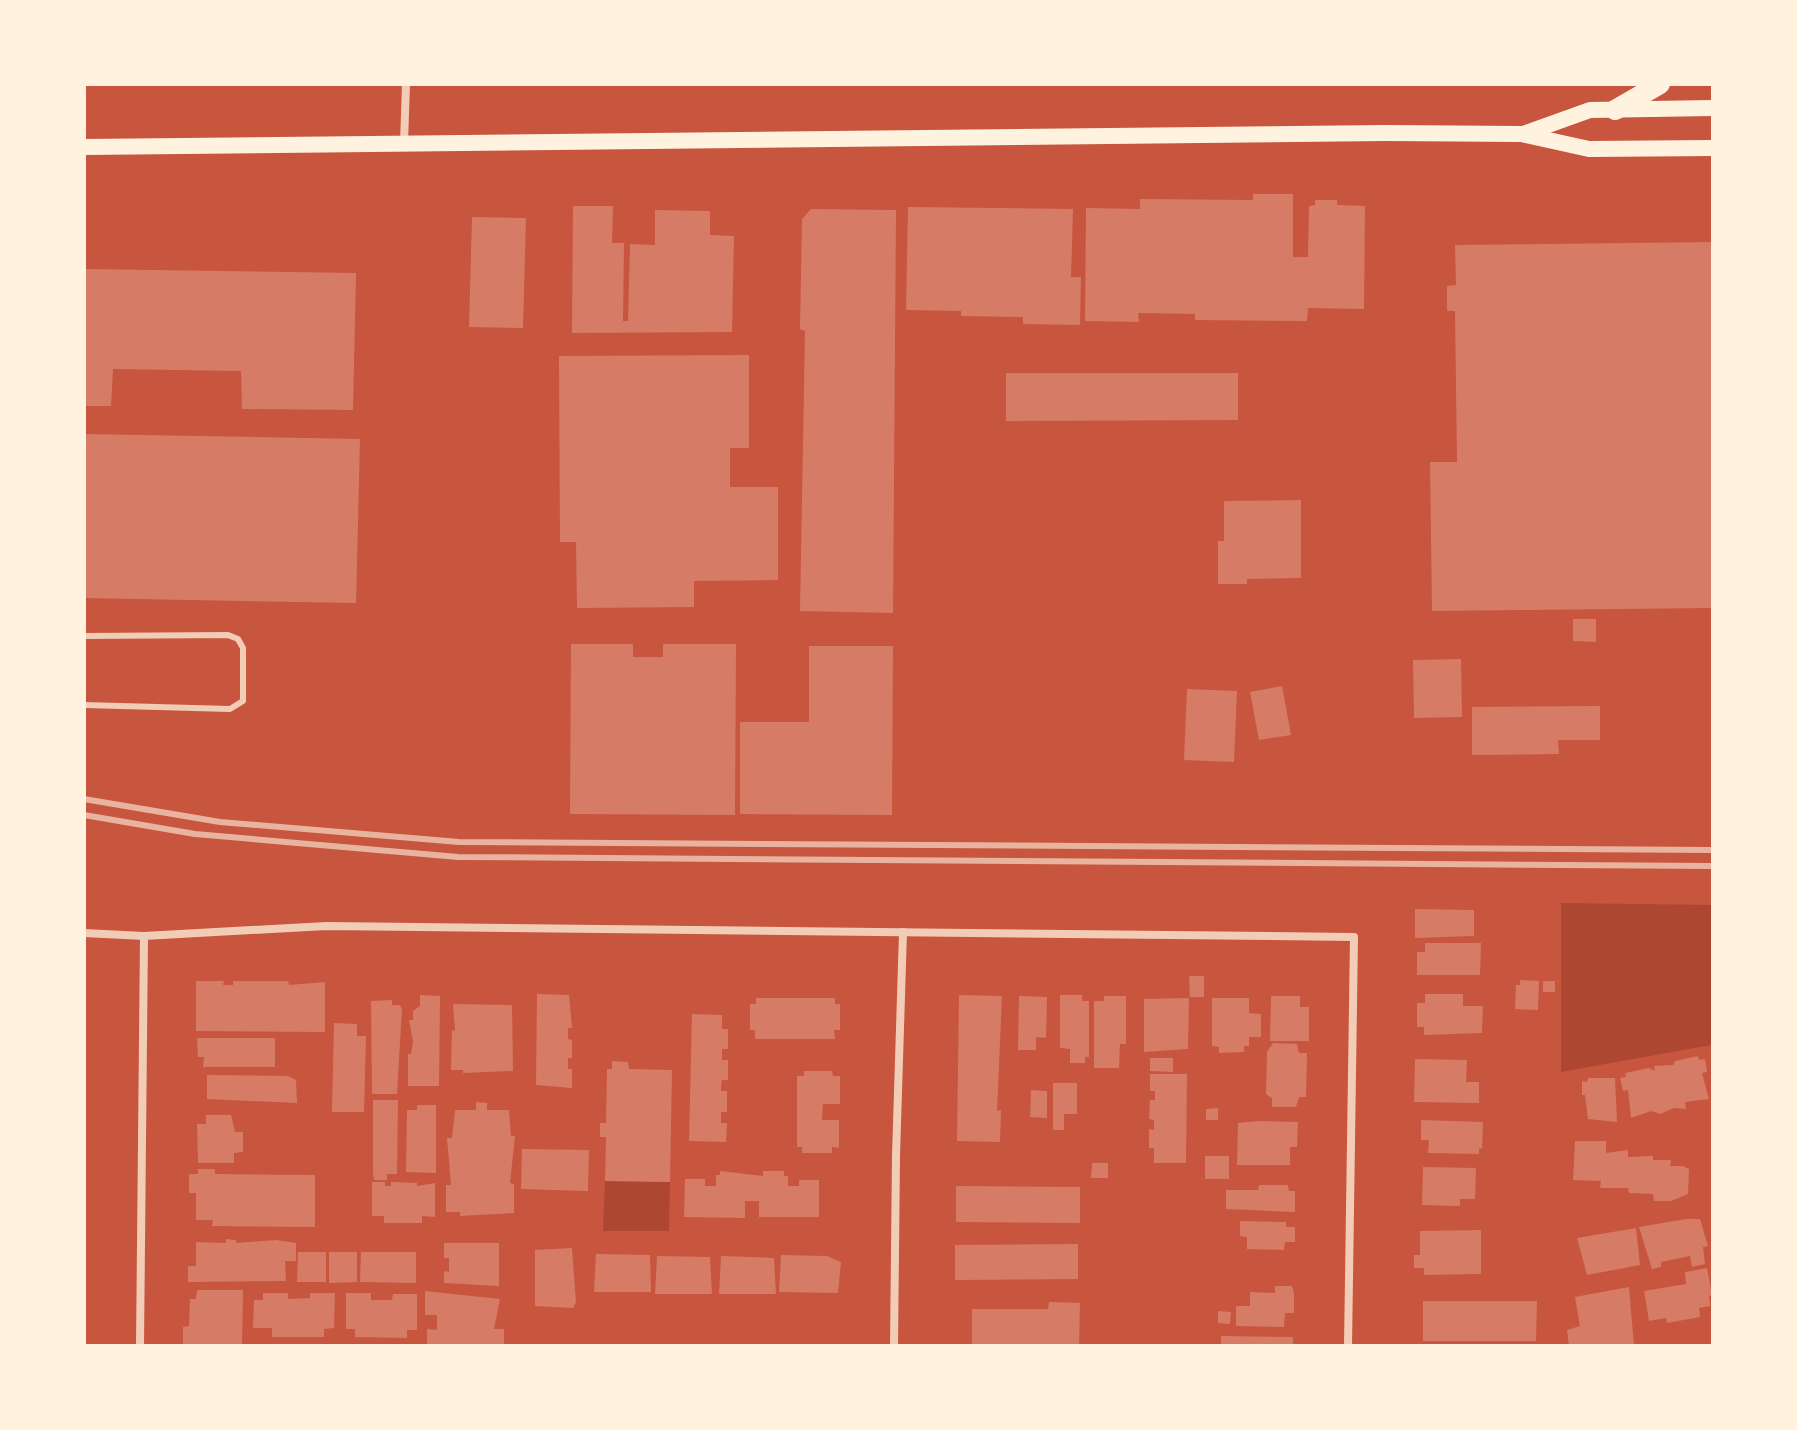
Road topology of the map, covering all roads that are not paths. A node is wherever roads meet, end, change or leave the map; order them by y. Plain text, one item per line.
1 (406, 84) edge
2 (1660, 84) edge
3 (1713, 108) edge
4 (1615, 110) junction
5 (1521, 134) junction
6 (404, 144) junction
7 (84, 147) edge
8 (1713, 148) edge
9 (84, 636) edge
10 (84, 705) edge
11 (903, 932) junction
12 (84, 933) edge
13 (144, 936) junction
14 (140, 1346) edge
15 (894, 1346) edge
16 (1348, 1346) edge

1 - 6 street
2 - 4 main road
3 - 4 main road
4 - 5 main road
5 - 6 main road
5 - 8 main road
6 - 7 main road
9 - 10 lane
11 - 13 street
11 - 15 street
11 - 16 street
12 - 13 street
13 - 14 street

